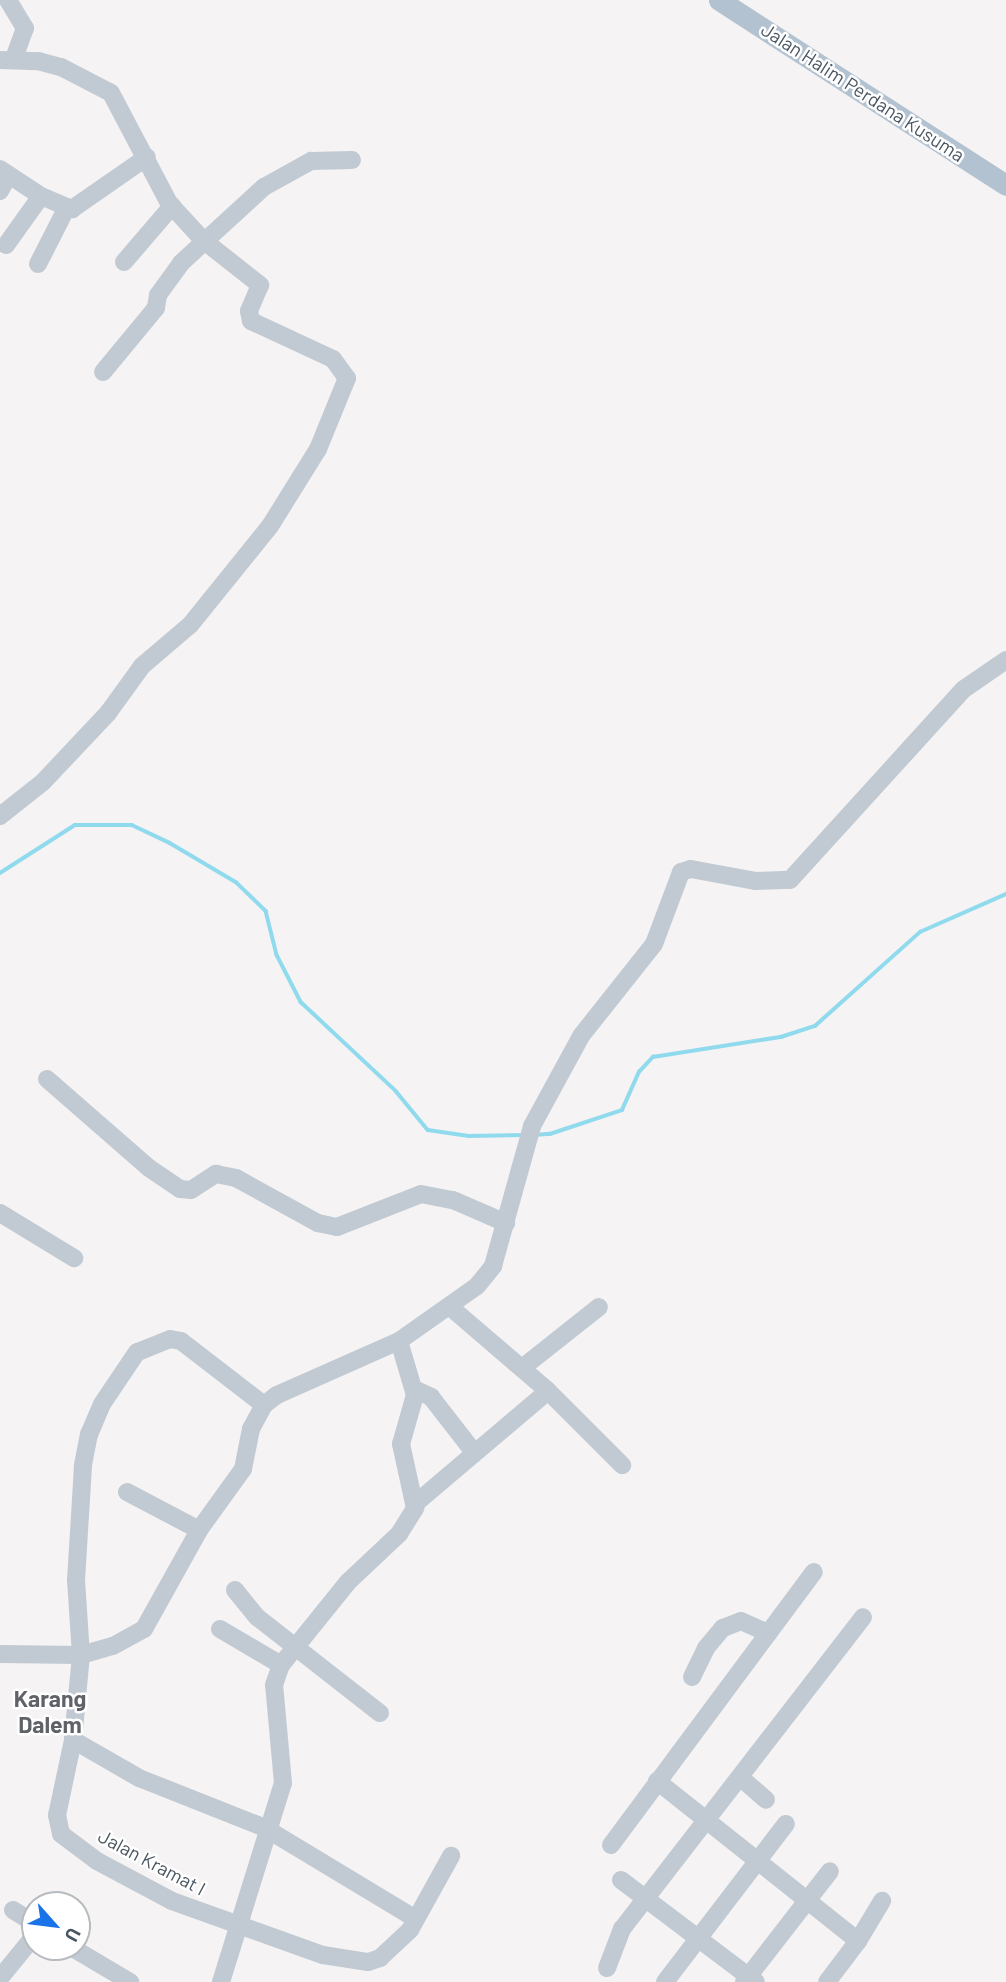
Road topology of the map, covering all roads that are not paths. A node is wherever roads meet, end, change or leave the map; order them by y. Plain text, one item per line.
1 (8, 0) edge
2 (719, 0) edge
3 (7, 59) edge
4 (147, 157) junction
5 (352, 160) dead end
6 (5, 172) edge
7 (1006, 185) edge
8 (0, 191) edge
9 (41, 196) junction
10 (172, 206) junction
11 (66, 209) junction
12 (203, 240) junction
13 (6, 245) dead end
14 (124, 262) dead end
15 (38, 264) dead end
16 (103, 372) dead end
17 (1006, 660) edge
18 (0, 816) edge
19 (47, 1080) dead end
20 (0, 1213) edge
21 (506, 1223) junction
22 (74, 1258) dead end
23 (449, 1306) junction
24 (599, 1307) dead end
25 (399, 1341) junction
26 (522, 1368) junction
27 (414, 1389) junction
28 (548, 1391) junction
29 (264, 1405) junction
30 (473, 1451) junction
31 (622, 1465) dead end
32 (127, 1492) dead end
33 (416, 1503) junction
34 (199, 1530) junction
35 (814, 1572) dead end
36 (235, 1590) dead end
37 (863, 1617) dead end
38 (220, 1629) dead end
39 (768, 1633) junction
40 (295, 1647) junction
41 (0, 1654) edge
42 (82, 1656) junction
43 (281, 1665) junction
44 (692, 1677) dead end
45 (380, 1713) dead end
46 (73, 1740) junction
47 (741, 1778) junction
48 (657, 1781) junction
49 (766, 1800) dead end
50 (707, 1820) junction
51 (786, 1824) dead end
52 (265, 1828) junction
53 (611, 1845) dead end
54 (451, 1856) dead end
55 (757, 1860) junction
56 (830, 1871) dead end
57 (621, 1880) dead end
58 (882, 1901) dead end
59 (646, 1902) junction
60 (806, 1903) junction
61 (13, 1910) dead end
62 (21, 1915) edge
63 (416, 1919) junction
64 (240, 1926) junction
65 (698, 1940) junction
66 (858, 1941) junction
67 (21, 1952) edge
68 (91, 1959) edge
69 (607, 1968) dead end
70 (0, 1978) edge
71 (750, 1980) edge
72 (130, 1982) edge
73 (220, 1982) edge
74 (665, 1982) edge
75 (827, 1982) edge

1 - 3 street
2 - 7 main road, Jalan Halim Perdana Kusuma
3 - 4 street
4 - 10 street
4 - 11 street
5 - 12 street
6 - 8 street
6 - 9 street
9 - 11 street
9 - 13 street
10 - 12 street
10 - 14 street
11 - 15 street
12 - 16 street
12 - 18 street
17 - 21 street
19 - 21 street
20 - 22 street
21 - 23 street
23 - 25 street
23 - 26 street
24 - 26 street
25 - 27 street
25 - 29 street
26 - 28 street
27 - 30 street
27 - 33 street
28 - 30 street
28 - 31 street
29 - 34 street
29 - 42 street, Jalan Kramat I
30 - 33 street
32 - 34 street
33 - 40 street
34 - 42 street
35 - 39 street
36 - 40 street
37 - 47 street
38 - 43 street
39 - 44 street
39 - 48 street
40 - 43 street
40 - 45 street
41 - 42 street
42 - 46 street, Jalan Kramat I
43 - 52 street
46 - 52 street
46 - 64 street, Jalan Kramat I
47 - 49 street
47 - 50 street
48 - 50 street
48 - 53 street
50 - 55 street
50 - 59 street
51 - 55 street
52 - 63 street
52 - 64 street
54 - 63 street, Jalan Kramat I
55 - 60 street
55 - 65 street
56 - 60 street
57 - 59 street
58 - 66 street
59 - 65 street
59 - 69 street
60 - 66 street
60 - 71 street
61 - 62 street
63 - 64 street, Jalan Kramat I
64 - 73 street
65 - 71 street
65 - 74 street
66 - 75 street
67 - 70 street
68 - 72 street

